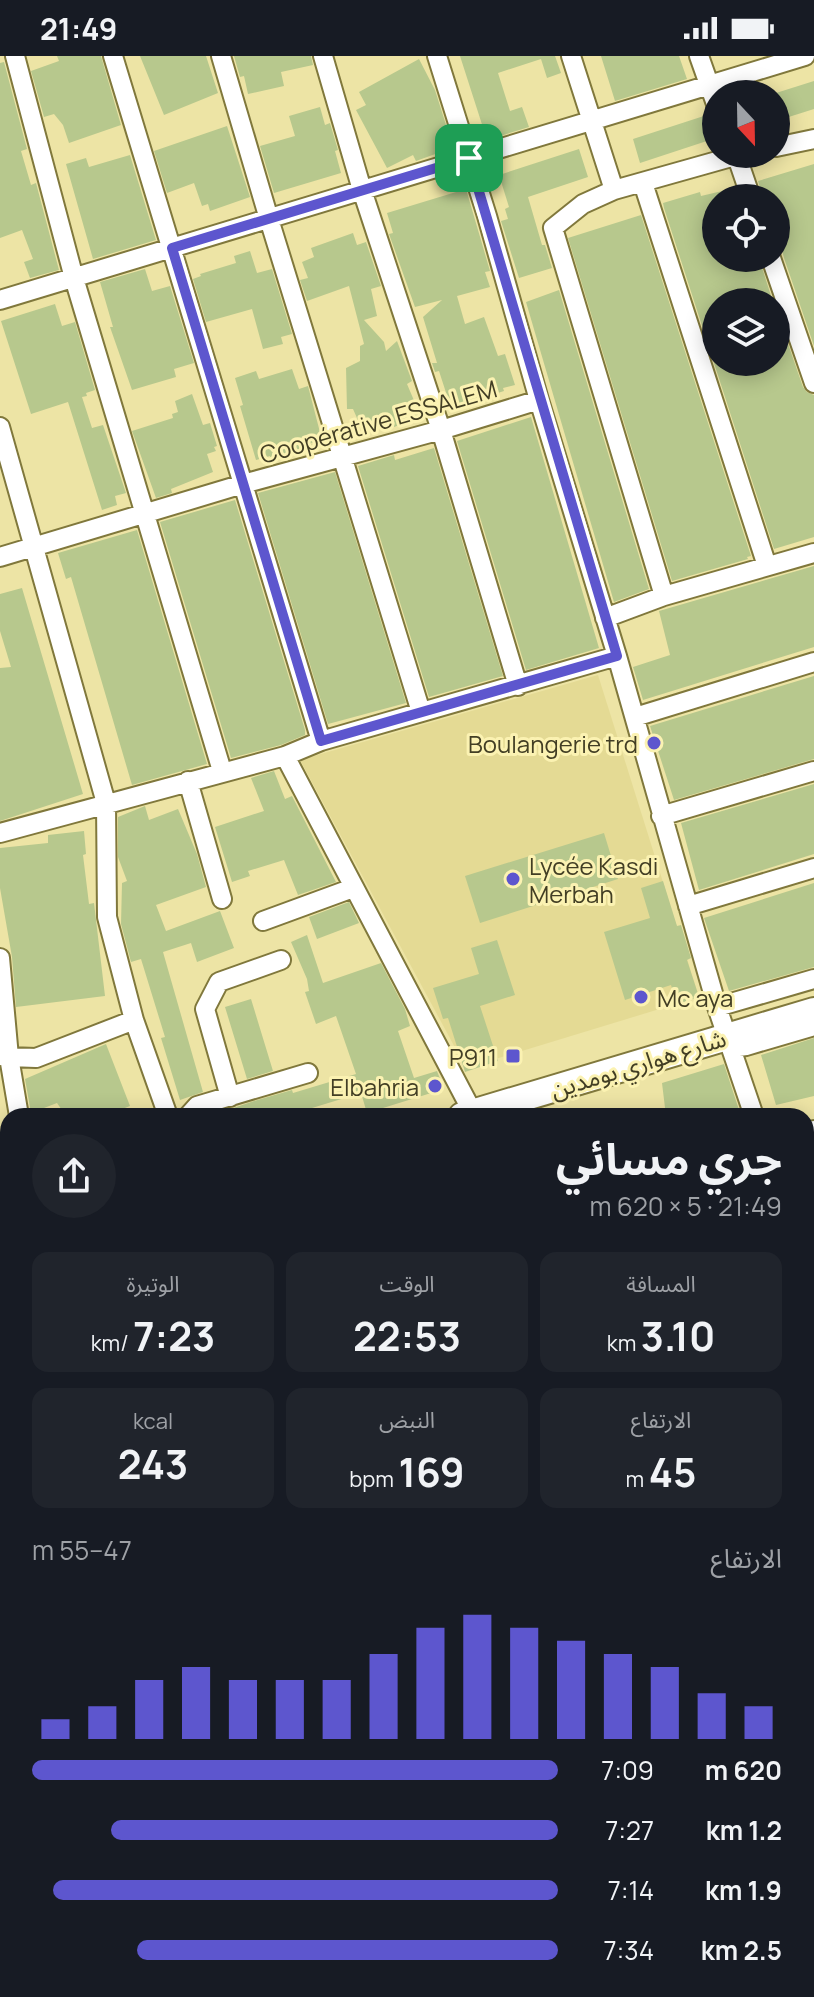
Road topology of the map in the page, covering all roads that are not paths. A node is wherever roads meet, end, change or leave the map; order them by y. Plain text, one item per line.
1 (15, 56) edge
2 (113, 56) edge
3 (221, 56) edge
4 (323, 56) edge
5 (437, 56) edge
6 (571, 56) edge
7 (699, 56) edge
8 (805, 56) edge
9 (706, 80) edge
10 (725, 80) edge
11 (702, 87) edge
12 (592, 120) junction
13 (814, 139) edge
14 (790, 144) edge
15 (469, 158) junction
16 (702, 165) edge
17 (643, 183) junction
18 (362, 190) junction
19 (614, 190) junction
20 (269, 219) junction
21 (172, 248) junction
22 (776, 272) edge
23 (74, 278) junction
24 (0, 300) edge
25 (814, 383) edge
26 (539, 400) junction
27 (0, 427) edge
28 (441, 430) junction
29 (344, 457) junction
30 (243, 484) junction
31 (143, 514) junction
32 (33, 547) junction
33 (814, 553) edge
34 (0, 557) edge
35 (767, 566) junction
36 (664, 596) junction
37 (605, 618) junction
38 (617, 656) junction
39 (814, 662) edge
40 (518, 686) junction
41 (421, 712) junction
42 (635, 717) junction
43 (321, 741) junction
44 (285, 756) junction
45 (222, 771) junction
46 (814, 771) edge
47 (188, 781) junction
48 (106, 803) junction
49 (661, 816) junction
50 (0, 833) edge
51 (814, 868) edge
52 (353, 888) junction
53 (222, 899) dead end
54 (688, 906) junction
55 (263, 921) dead end
56 (0, 958) edge
57 (281, 960) dead end
58 (814, 979) edge
59 (717, 1007) junction
60 (814, 1011) edge
61 (134, 1020) junction
62 (814, 1026) edge
63 (729, 1042) junction
64 (5, 1057) edge
65 (308, 1073) dead end
66 (230, 1097) junction
67 (17, 1108) edge
68 (165, 1108) edge
69 (195, 1108) edge
70 (476, 1108) edge
71 (497, 1108) edge
72 (751, 1108) edge

1 - 23 street
2 - 21 street
3 - 20 street
4 - 18 street
5 - 15 street
6 - 12 street
7 - 9 street
8 - 10 street
11 - 12 street
12 - 15 street
12 - 19 street
13 - 14 street
15 - 18 street
15 - 26 street
16 - 17 street
17 - 19 street
17 - 35 street
18 - 20 street
18 - 28 street
19 - 36 street
20 - 21 street
20 - 29 street
21 - 23 street
21 - 30 street
22 - 25 street
23 - 24 street
23 - 31 street
26 - 28 street, Coopérative ESSALEM
26 - 37 street
27 - 32 street
28 - 29 street, Coopérative ESSALEM
28 - 40 street
29 - 30 street, Coopérative ESSALEM
29 - 41 street
30 - 31 street, Coopérative ESSALEM
30 - 43 street
31 - 32 street, Coopérative ESSALEM
31 - 45 street
32 - 34 street, Coopérative ESSALEM
32 - 48 street
33 - 35 street
35 - 36 street
36 - 37 street
37 - 38 street
38 - 40 street
38 - 42 street
39 - 42 street
40 - 41 street
41 - 43 street
42 - 49 street
43 - 44 street
44 - 45 street
44 - 52 street
45 - 47 street
46 - 49 street
47 - 48 street
47 - 53 street
48 - 50 street
48 - 61 street
49 - 54 street
51 - 54 street
52 - 55 street
52 - 70 street
54 - 59 street
56 - 64 street
57 - 66 street
58 - 59 street
59 - 63 street
60 - 63 main road, شارع هواري بومدين
61 - 64 street
61 - 68 street
62 - 63 street
63 - 71 main road, شارع هواري بومدين
63 - 72 street
64 - 67 street
65 - 66 street
66 - 69 street

